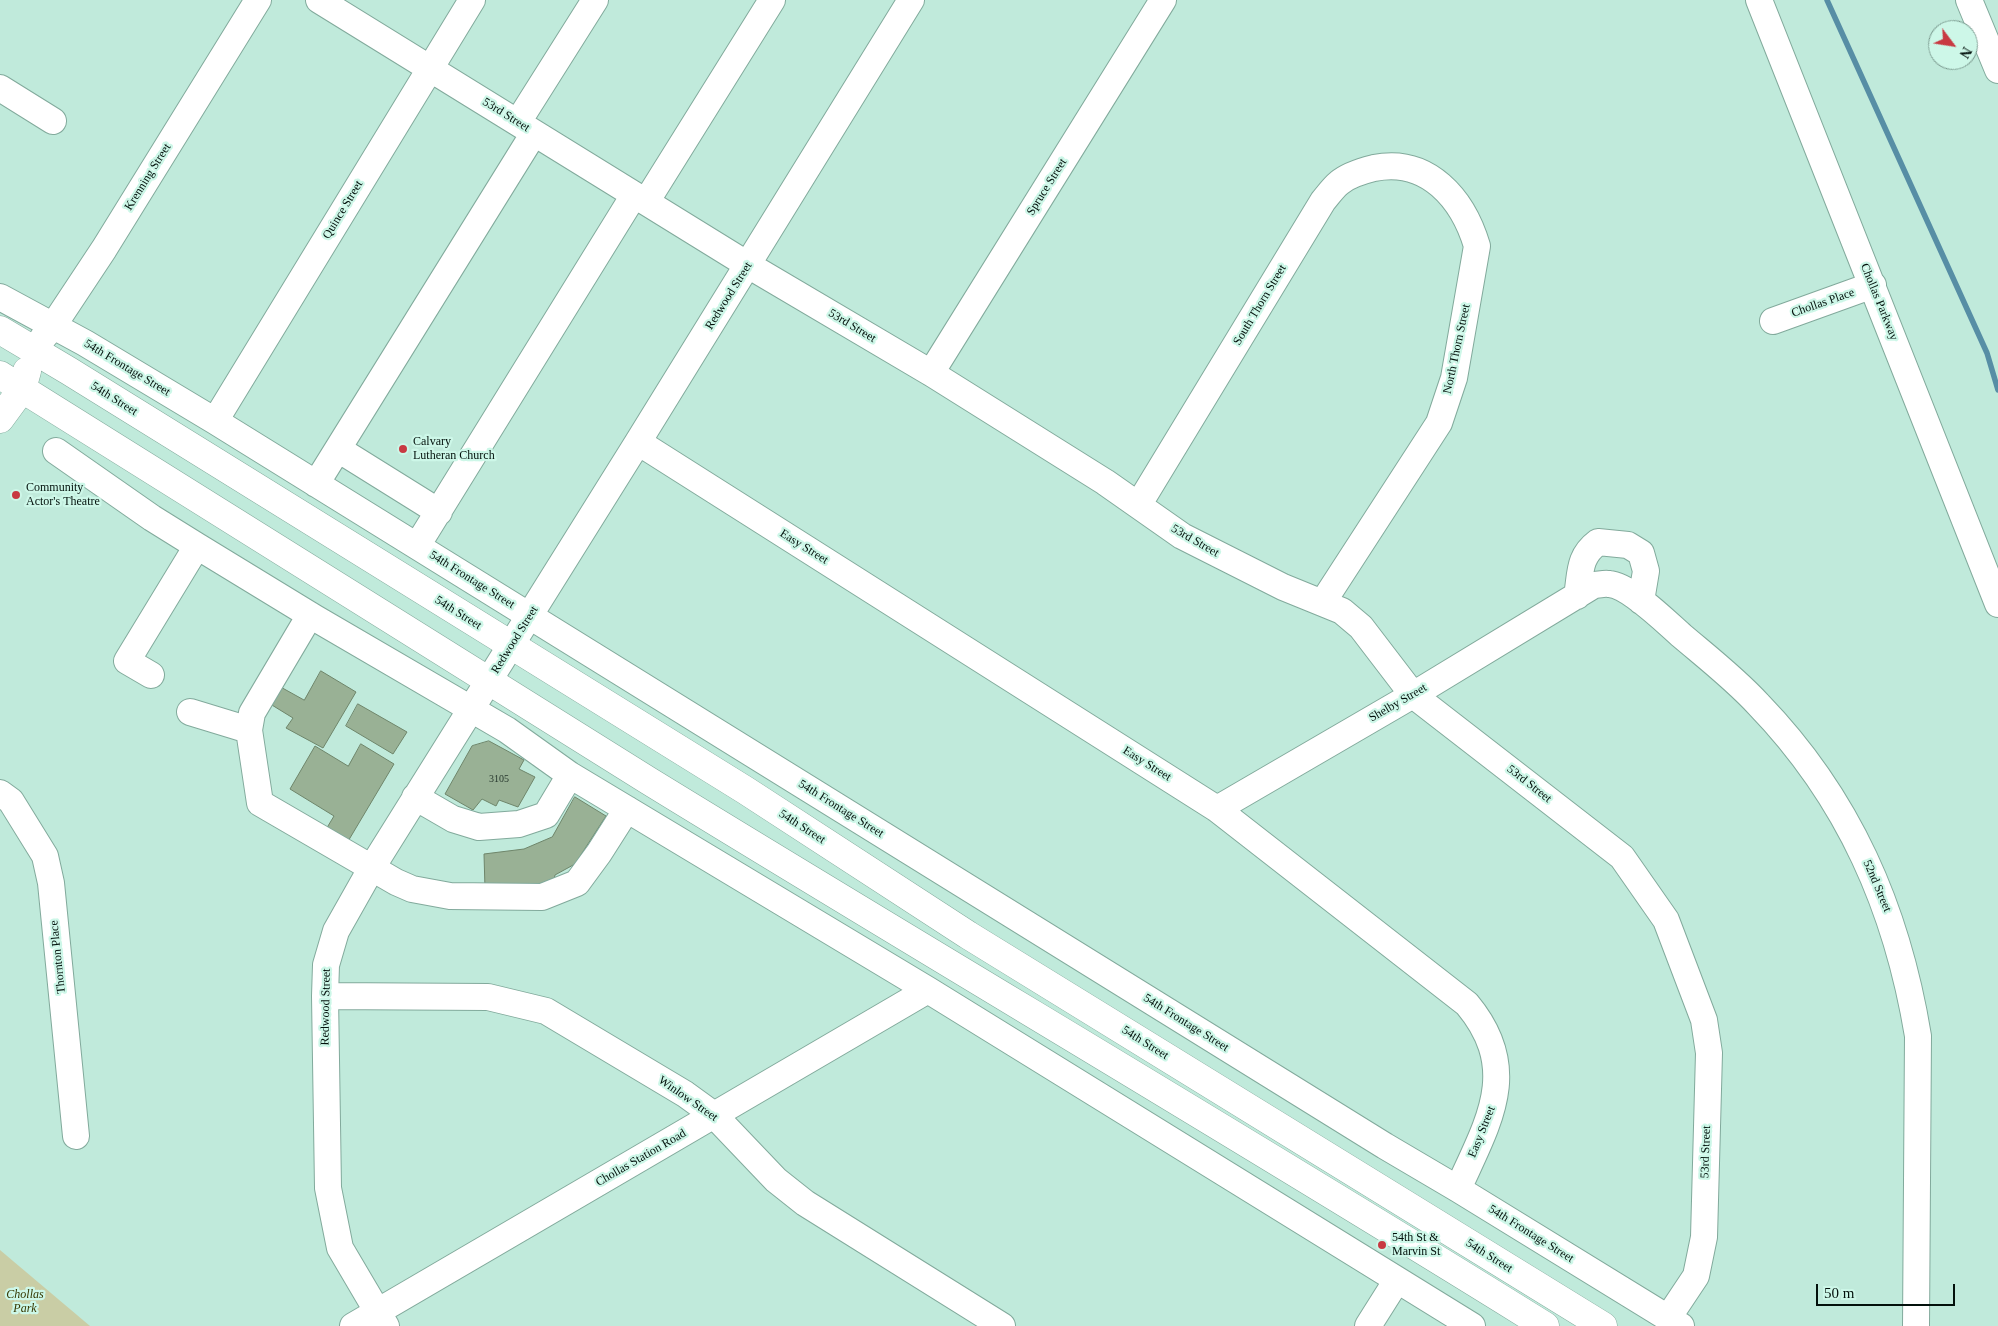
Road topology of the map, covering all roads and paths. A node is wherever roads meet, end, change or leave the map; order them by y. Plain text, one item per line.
1 (258, 0) edge
2 (319, 0) edge
3 (472, 0) edge
4 (594, 0) edge
5 (772, 0) edge
6 (911, 0) edge
7 (1163, 0) edge
8 (1759, 0) edge
9 (1969, 0) edge
10 (430, 68) junction
11 (1998, 70) edge
12 (0, 88) edge
13 (53, 121) dead end
14 (526, 128) junction
15 (1422, 172) joint
16 (640, 198) junction
17 (748, 265) junction
18 (1873, 285) junction
19 (0, 297) edge
20 (1773, 320) dead end
21 (54, 326) junction
22 (0, 330) edge
23 (32, 350) junction
24 (0, 367) edge
25 (931, 373) junction
26 (11, 382) edge
27 (0, 420) edge
28 (215, 421) junction
29 (638, 442) junction
30 (338, 449) junction
31 (56, 451) dead end
32 (316, 484) junction
33 (1139, 504) junction
34 (439, 512) junction
35 (197, 546) junction
36 (418, 546) junction
37 (1577, 596) junction
38 (1641, 601) junction
39 (1322, 602) junction
40 (1998, 604) edge
41 (310, 615) junction
42 (530, 616) junction
43 (511, 646) junction
44 (150, 675) dead end
45 (490, 682) junction
46 (1413, 695) junction
47 (472, 710) junction
48 (190, 712) dead end
49 (249, 730) junction
50 (570, 776) junction
51 (0, 793) edge
52 (415, 797) junction
53 (626, 809) junction
54 (1217, 809) junction
55 (371, 869) junction
56 (928, 990) junction
57 (325, 996) junction
58 (714, 1115) junction
59 (76, 1136) dead end
60 (1458, 1189) junction
61 (1397, 1280) junction
62 (382, 1319) edge
63 (1674, 1322) edge
64 (353, 1326) edge
65 (1002, 1326) edge
66 (1368, 1326) edge
67 (1472, 1326) edge
68 (1545, 1326) edge
69 (1603, 1326) edge
70 (1916, 1326) edge

1 - 21 street, Krenning Street
2 - 10 street, 53rd Street
3 - 10 street, Quince Street
4 - 14 street
5 - 16 street
6 - 17 street, Redwood Street
7 - 25 street, Spruce Street
8 - 18 street, Chollas Parkway
9 - 11 street
10 - 14 street, 53rd Street
10 - 28 street, Quince Street
12 - 13 street
14 - 16 street, 53rd Street
14 - 30 street
15 - 33 street, South Thorn Street
15 - 39 street, North Thorn Street
16 - 17 street, 53rd Street
16 - 34 street
17 - 25 street, 53rd Street
17 - 29 street, Redwood Street
18 - 20 street, Chollas Place
18 - 40 street, Chollas Parkway
19 - 21 street, 54th Frontage Street
21 - 23 street, Krenning Street
21 - 28 street, 54th Frontage Street
22 - 23 main road, 54th Street
23 - 24 main road
23 - 26 main road
23 - 43 main road, 54th Street
25 - 33 street, 53rd Street
26 - 27 main road
26 - 45 main road
28 - 32 street, 54th Frontage Street
29 - 42 street, Redwood Street
29 - 54 street, Easy Street
30 - 32 street
30 - 34 street
31 - 35 street
32 - 36 street, 54th Frontage Street
33 - 39 street, 53rd Street
34 - 36 street
35 - 41 street
35 - 44 street
36 - 42 street, 54th Frontage Street
37 - 38 street, 52nd Street
37 - 38 street
37 - 46 street, Shelby Street
38 - 70 street, 52nd Street
39 - 46 street, 53rd Street
41 - 47 street
41 - 49 street
42 - 43 street, Redwood Street
42 - 60 street, 54th Frontage Street
43 - 45 street, Redwood Street
43 - 69 main road, 54th Street
45 - 47 street, Redwood Street
45 - 68 main road
46 - 54 street, Shelby Street
46 - 63 street, 53rd Street
47 - 50 street
47 - 52 street, Redwood Street
48 - 49 street
49 - 55 street
50 - 52 street
50 - 53 street
51 - 59 street, Thornton Place
52 - 55 street, Redwood Street
53 - 55 street
53 - 56 street
54 - 60 street, Easy Street
55 - 57 street, Redwood Street
56 - 58 street, Chollas Station Road
56 - 61 street
57 - 58 street, Winlow Street
57 - 62 street, Redwood Street
58 - 62 street, Chollas Station Road
58 - 65 street, Winlow Street
60 - 63 street, 54th Frontage Street
61 - 66 street
61 - 67 street
62 - 64 street, Chollas Station Road

